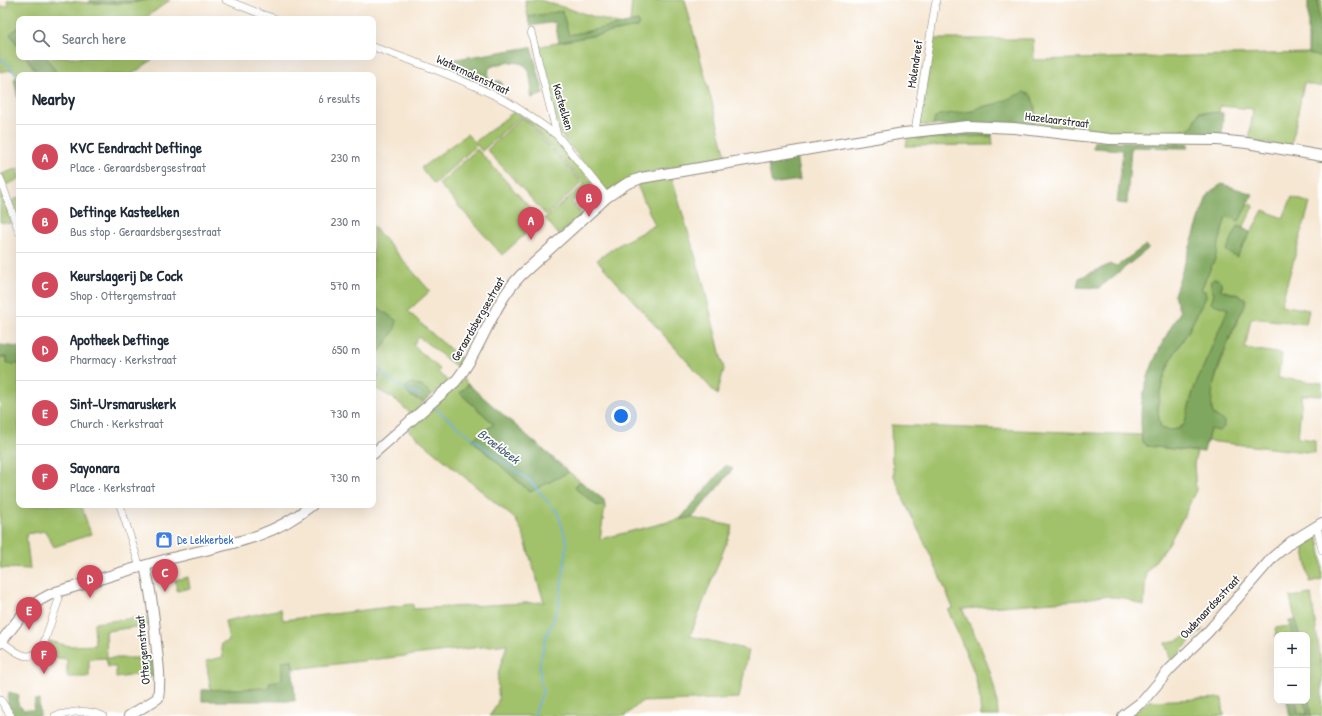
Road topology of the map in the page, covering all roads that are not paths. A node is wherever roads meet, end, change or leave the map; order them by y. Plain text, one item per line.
1 (226, 0) edge
2 (936, 0) edge
3 (267, 16) edge
4 (531, 32) dead end
5 (376, 48) edge
6 (915, 131) junction
7 (557, 135) junction
8 (790, 152) joint
9 (1322, 156) edge
10 (0, 178) edge
11 (607, 197) junction
12 (16, 223) edge
13 (376, 451) edge
14 (121, 508) edge
15 (308, 508) edge
16 (1320, 524) edge
17 (1322, 550) edge
18 (142, 567) junction
19 (56, 592) junction
20 (1, 642) edge
21 (0, 699) edge
22 (11, 716) edge
23 (55, 716) edge
24 (103, 716) edge
25 (129, 716) edge
26 (1123, 716) edge

1 - 3 street
2 - 6 street, Molendreef
4 - 7 street, Kasteelken
5 - 7 street, Watermolenstraat
6 - 8 street, Hazelaarstraat
6 - 9 street, Hazelaarstraat
7 - 11 street, Kasteelken
8 - 11 street, Geraardsbergsestraat
10 - 12 street
11 - 13 street, Geraardsbergsestraat
14 - 18 street
15 - 18 street
16 - 17 street
16 - 26 street, Oudenaardsestraat
18 - 19 street
18 - 25 street, Ottergemstraat
19 - 20 street
19 - 20 street
21 - 22 street
23 - 24 street

